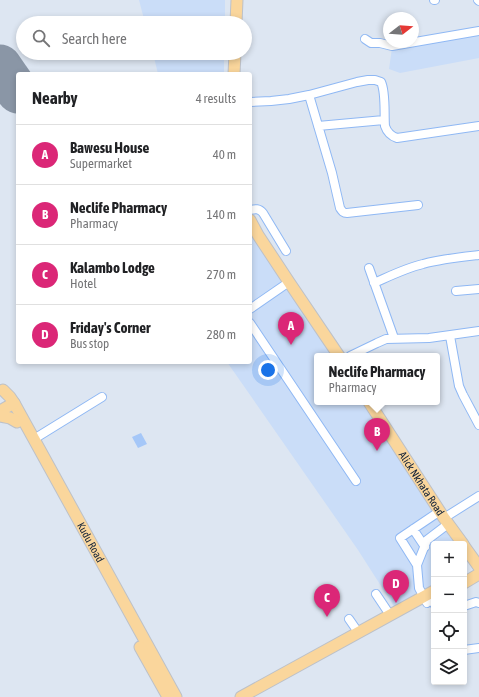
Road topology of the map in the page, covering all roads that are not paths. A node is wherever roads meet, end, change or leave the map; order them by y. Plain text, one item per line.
1 (237, 0) edge
2 (236, 16) edge
3 (479, 31) edge
4 (365, 39) dead end
5 (235, 60) edge
6 (234, 72) edge
7 (309, 95) junction
8 (252, 102) edge
9 (384, 120) junction
10 (318, 126) junction
11 (479, 126) edge
12 (418, 205) dead end
13 (252, 210) edge
14 (252, 224) edge
15 (286, 251) dead end
16 (479, 255) edge
17 (369, 268) dead end
18 (289, 282) junction
19 (374, 283) junction
20 (479, 289) edge
21 (456, 291) dead end
22 (252, 308) edge
23 (252, 326) edge
24 (479, 331) edge
25 (450, 336) junction
26 (394, 338) junction
27 (337, 353) edge
28 (356, 353) edge
29 (102, 397) dead end
30 (5, 399) edge
31 (371, 405) edge
32 (0, 416) edge
33 (17, 422) junction
34 (479, 425) edge
35 (34, 439) junction
36 (356, 481) dead end
37 (479, 496) edge
38 (444, 517) junction
39 (413, 529) junction
40 (460, 541) edge
41 (425, 547) junction
42 (467, 550) edge
43 (418, 565) junction
44 (479, 567) edge
45 (467, 573) edge
46 (479, 574) edge
47 (467, 580) edge
48 (376, 594) dead end
49 (431, 599) edge
50 (479, 603) edge
51 (467, 605) edge
52 (390, 615) junction
53 (349, 619) dead end
54 (358, 632) junction
55 (479, 648) edge
56 (467, 650) edge
57 (168, 697) edge
58 (176, 697) edge
59 (241, 697) edge
60 (255, 697) edge

1 - 2 main road
3 - 4 street
5 - 6 main road
7 - 8 street
7 - 9 street
7 - 10 street
9 - 10 street
9 - 11 street
10 - 12 street
13 - 15 street
14 - 18 main road
16 - 19 street
17 - 19 street
18 - 22 street
18 - 27 main road
19 - 26 street
20 - 21 street
23 - 36 street
24 - 25 street
25 - 26 street
25 - 34 street
26 - 28 street
29 - 35 street
30 - 33 main road, Kudu Road
30 - 35 main road, Kudu Road
31 - 38 main road, Alick Nkhata Road
32 - 33 main road
33 - 57 main road, Kudu Road
35 - 58 main road, Kudu Road
37 - 38 street
38 - 39 street
38 - 40 main road, Alick Nkhata Road
38 - 41 street
39 - 41 street
39 - 43 street
41 - 43 street
42 - 44 main road, Alick Nkhata Road
43 - 49 street
44 - 45 main road
46 - 47 main road
48 - 52 street
49 - 52 main road
49 - 60 main road
50 - 51 street
52 - 54 main road
53 - 54 street
54 - 59 main road
55 - 56 street

